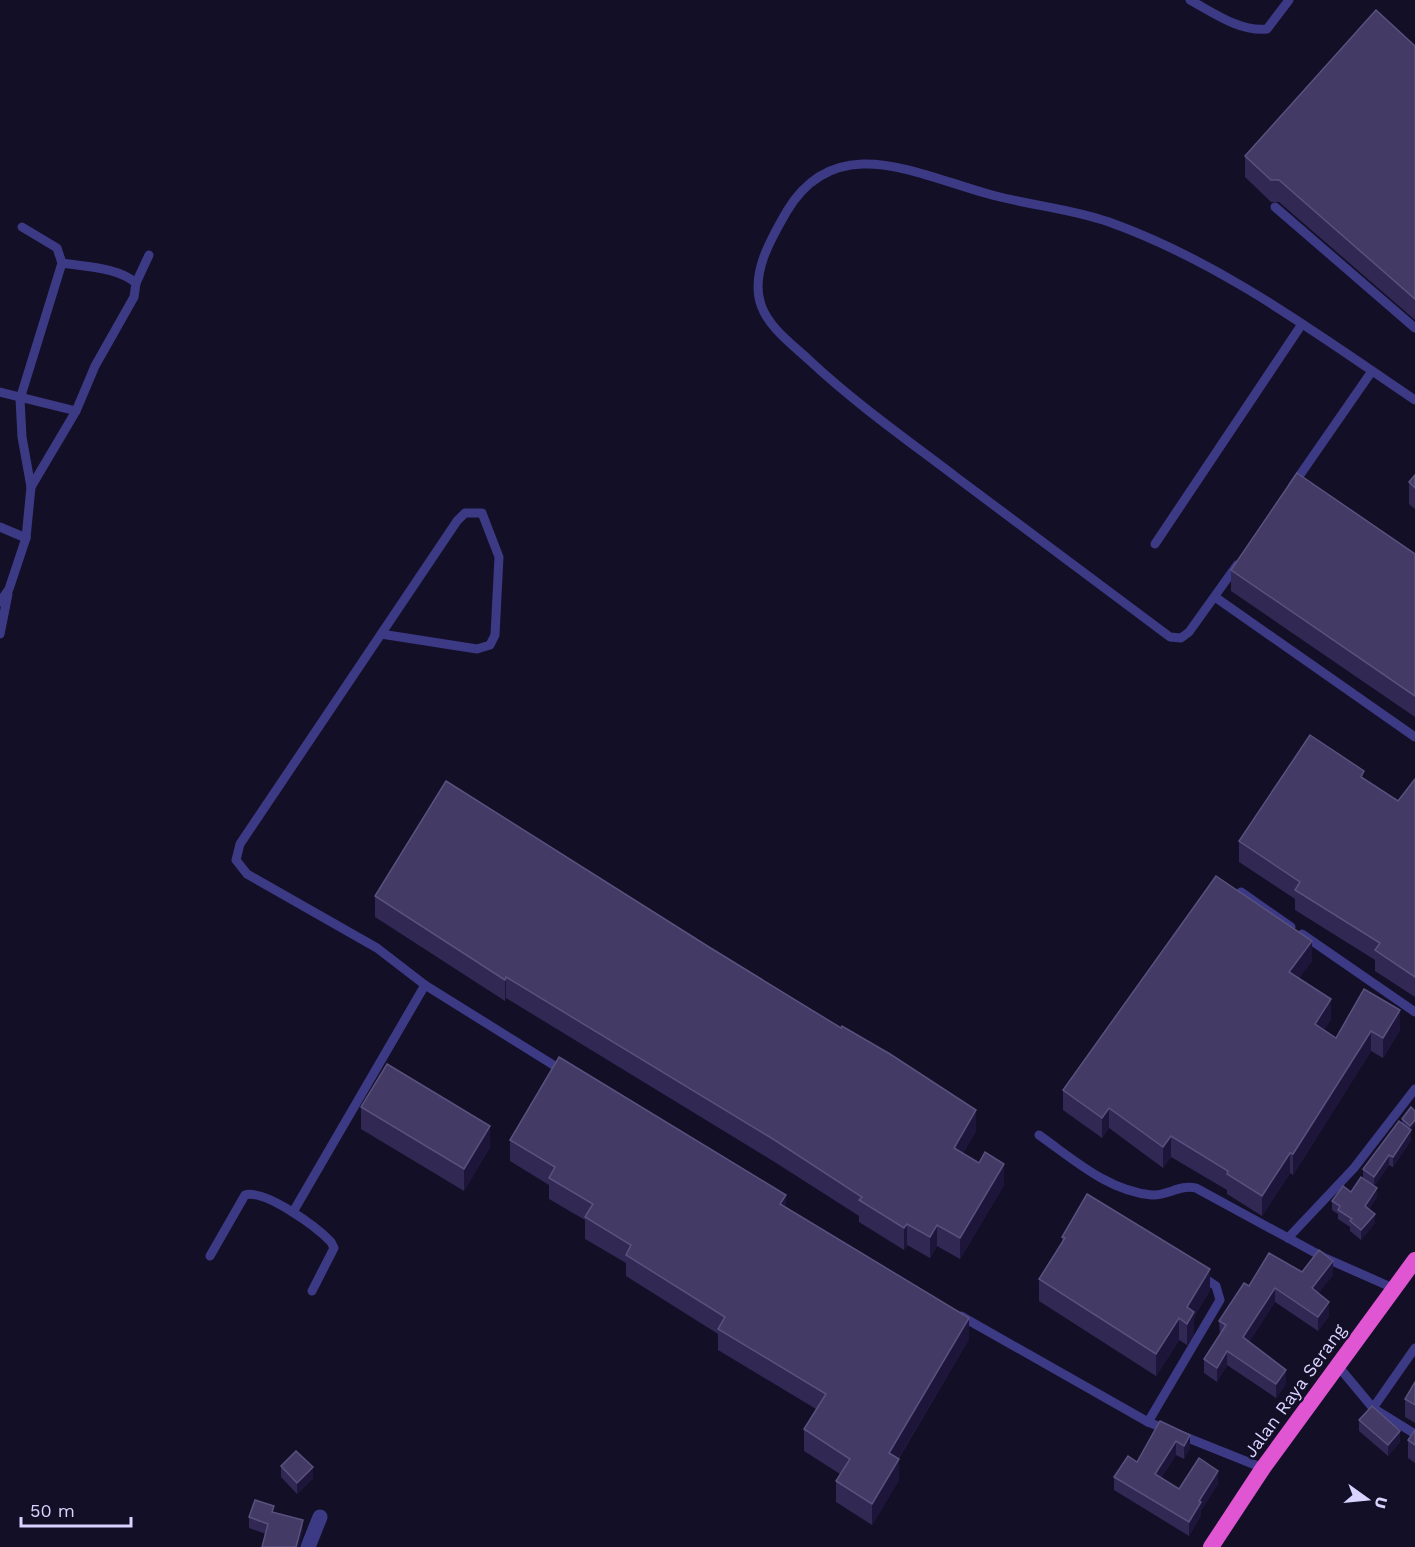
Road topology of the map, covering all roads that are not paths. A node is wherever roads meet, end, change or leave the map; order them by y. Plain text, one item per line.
1 (1190, 0) edge
2 (1289, 0) edge
3 (1275, 207) dead end
4 (22, 227) dead end
5 (149, 255) dead end
6 (62, 263) junction
7 (136, 283) junction
8 (1302, 324) junction
9 (1415, 328) edge
10 (1372, 371) junction
11 (0, 392) edge
12 (20, 399) junction
13 (1415, 400) edge
14 (76, 411) junction
15 (31, 488) junction
16 (1290, 489) edge
17 (0, 527) edge
18 (26, 538) junction
19 (1155, 544) dead end
20 (1242, 558) edge
21 (9, 589) junction
22 (1215, 597) junction
23 (0, 602) edge
24 (0, 634) edge
25 (381, 634) junction
26 (1415, 737) edge
27 (1241, 892) edge
28 (425, 985) junction
29 (1415, 1012) edge
30 (576, 1078) edge
31 (1415, 1089) edge
32 (1039, 1135) dead end
33 (293, 1212) junction
34 (1288, 1238) junction
35 (210, 1256) dead end
36 (1415, 1260) edge
37 (1187, 1268) edge
38 (1393, 1288) junction
39 (312, 1291) dead end
40 (950, 1310) edge
41 (1415, 1348) edge
42 (1338, 1366) junction
43 (1373, 1408) junction
44 (1148, 1422) junction
45 (1415, 1434) edge
46 (1263, 1468) junction
47 (320, 1517) dead end
48 (308, 1547) edge
49 (1211, 1547) edge

1 - 2 lane
3 - 9 lane
4 - 6 lane
5 - 7 lane
6 - 7 lane
6 - 12 lane
7 - 14 lane
8 - 10 lane
8 - 19 lane
8 - 22 lane
10 - 13 lane
10 - 16 lane
11 - 12 lane
12 - 14 lane
12 - 15 lane
14 - 15 lane
15 - 18 lane
17 - 18 lane
18 - 21 lane
20 - 22 lane
21 - 23 lane
21 - 24 lane
22 - 26 lane
25 - 25 lane
25 - 28 lane
27 - 29 lane
28 - 30 lane
28 - 33 lane
31 - 34 lane
32 - 34 lane
33 - 35 lane
33 - 39 lane
34 - 38 lane
36 - 38 highway, Jalan Raya Serang
37 - 44 lane
38 - 42 highway, Jalan Raya Serang
40 - 44 lane
41 - 43 lane
42 - 43 lane
42 - 46 highway, Jalan Raya Serang
43 - 45 lane
44 - 46 lane
46 - 49 highway, Jalan Raya Serang
47 - 48 street

